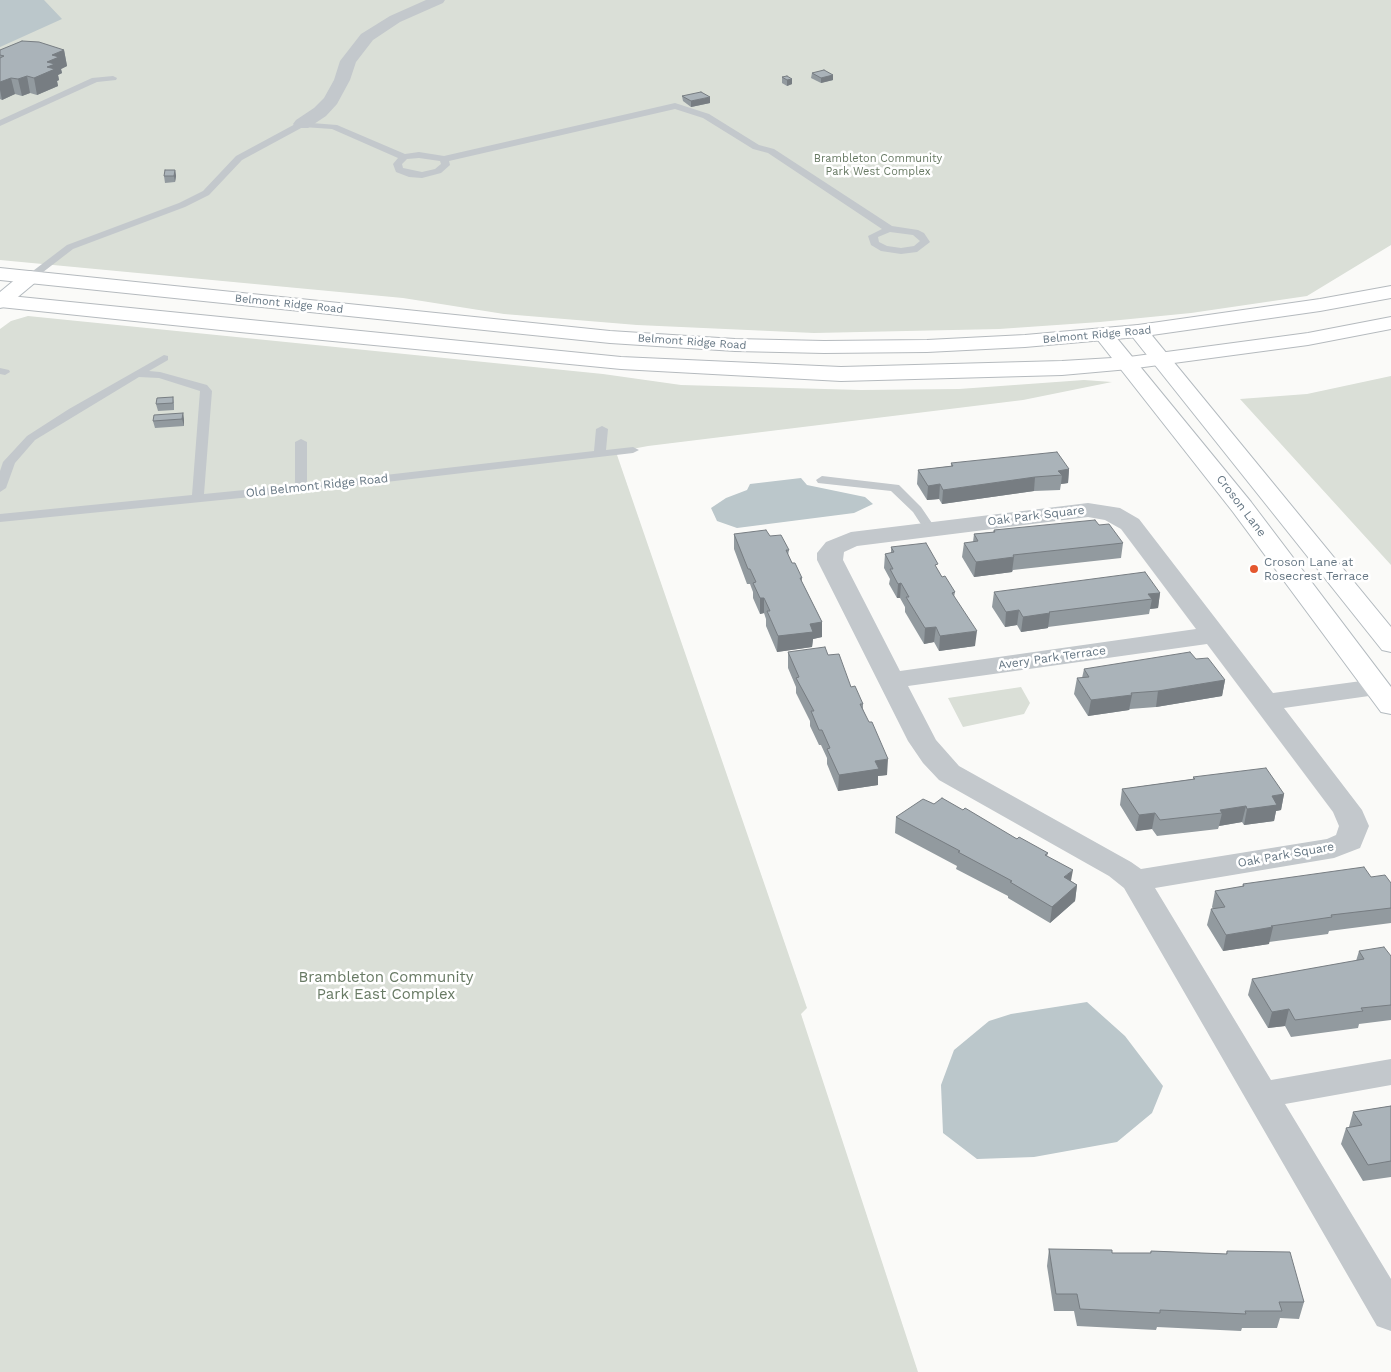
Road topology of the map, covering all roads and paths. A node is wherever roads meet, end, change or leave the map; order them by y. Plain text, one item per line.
1 (438, 0) edge
2 (112, 78) dead end
3 (0, 123) edge
4 (302, 124) junction
5 (404, 157) junction
6 (444, 159) junction
7 (889, 229) junction
8 (0, 274) edge
9 (30, 277) junction
10 (1391, 292) edge
11 (0, 301) edge
12 (1391, 323) edge
13 (1138, 331) junction
14 (1104, 335) junction
15 (164, 358) dead end
16 (1162, 360) junction
17 (1129, 363) junction
18 (140, 374) junction
19 (602, 429) dead end
20 (301, 442) dead end
21 (633, 450) dead end
22 (600, 454) junction
23 (1, 476) edge
24 (822, 480) dead end
25 (0, 488) edge
26 (302, 488) junction
27 (198, 499) junction
28 (0, 518) edge
29 (930, 529) junction
30 (1213, 635) junction
31 (1391, 644) edge
32 (892, 680) junction
33 (1383, 697) edge
34 (1266, 702) junction
35 (1135, 880) junction
36 (1391, 1072) edge
37 (1262, 1094) junction
38 (1391, 1314) edge

1 - 4 street
2 - 3 lane
4 - 5 lane
4 - 9 lane
5 - 6 lane
5 - 6 lane
6 - 7 lane
7 - 7 lane
8 - 9 main road
9 - 11 main road, Belmont Ridge Road
9 - 14 main road, Belmont Ridge Road
10 - 13 main road, Belmont Ridge Road
11 - 17 main road, Belmont Ridge Road
12 - 16 main road, Belmont Ridge Road
13 - 14 main road, Belmont Ridge Road
13 - 16 main road
14 - 17 main road, Croson Lane
15 - 18 lane
16 - 17 main road, Belmont Ridge Road
16 - 31 main road
17 - 33 main road, Croson Lane
18 - 23 lane
18 - 27 lane
19 - 22 lane
20 - 26 lane
21 - 22 lane, Old Belmont Ridge Road
22 - 26 lane, Old Belmont Ridge Road
23 - 25 lane
24 - 29 lane
26 - 27 lane, Old Belmont Ridge Road
27 - 28 lane, Old Belmont Ridge Road
29 - 30 street, Oak Park Square
29 - 32 street, Oak Park Square
30 - 32 street, Avery Park Terrace
30 - 34 street, Oak Park Square
32 - 35 street, Oak Park Square
33 - 34 street
34 - 35 street, Oak Park Square
35 - 37 street, Oak Park Square
36 - 37 street
37 - 38 street, Oak Park Square

